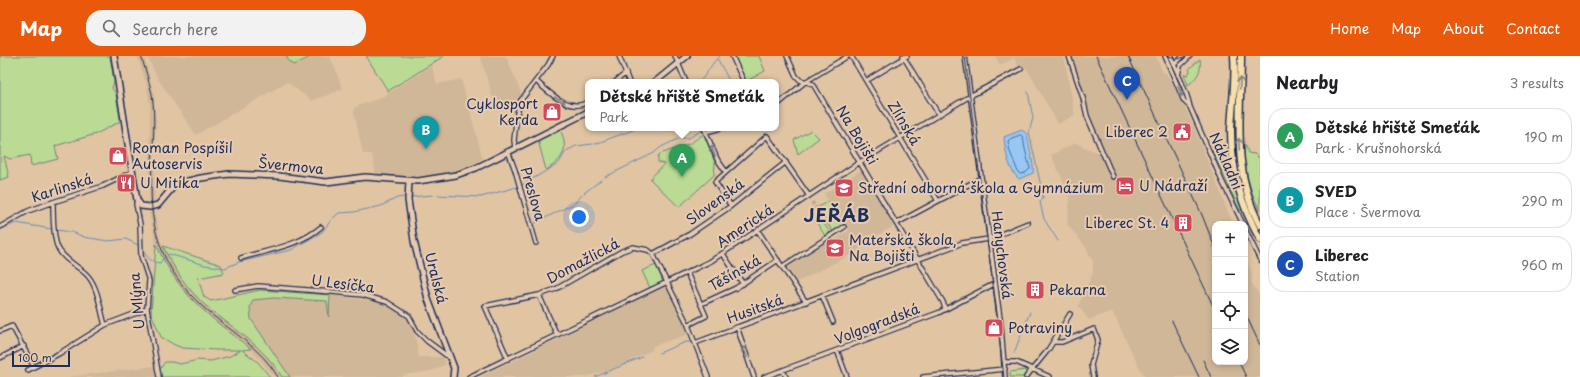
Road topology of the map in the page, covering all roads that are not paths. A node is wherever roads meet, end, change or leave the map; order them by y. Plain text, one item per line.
1 (114, 56) edge
2 (553, 56) edge
3 (619, 56) edge
4 (674, 56) edge
5 (688, 56) edge
6 (732, 56) edge
7 (787, 56) edge
8 (848, 56) edge
9 (851, 56) edge
10 (965, 56) edge
11 (1069, 56) edge
12 (1165, 56) edge
13 (1177, 56) edge
14 (1190, 56) edge
15 (1234, 56) edge
16 (1241, 56) edge
17 (905, 57) edge
18 (1168, 61) junction
19 (1182, 64) junction
20 (678, 65) junction
21 (1174, 65) junction
22 (1021, 69) dead end
23 (626, 73) junction
24 (1172, 73) junction
25 (1178, 75) junction
26 (619, 79) edge
27 (628, 79) edge
28 (659, 79) edge
29 (685, 79) edge
30 (743, 79) edge
31 (536, 81) junction
32 (866, 81) junction
33 (806, 82) junction
34 (970, 96) junction
35 (585, 104) edge
36 (779, 104) edge
37 (1190, 107) junction
38 (585, 113) edge
39 (939, 115) junction
40 (705, 131) edge
41 (900, 138) junction
42 (515, 148) junction
43 (508, 151) junction
44 (786, 162) junction
45 (860, 162) junction
46 (132, 172) junction
47 (726, 172) junction
48 (1113, 177) dead end
49 (981, 178) junction
50 (409, 181) junction
51 (1244, 181) junction
52 (809, 196) junction
53 (137, 200) junction
54 (53, 202) junction
55 (938, 202) junction
56 (731, 206) junction
57 (1260, 216) edge
58 (1242, 221) edge
59 (1028, 223) dead end
60 (897, 224) junction
61 (1260, 225) edge
62 (0, 227) edge
63 (321, 227) dead end
64 (844, 227) dead end
65 (758, 231) junction
66 (1248, 235) edge
67 (989, 238) junction
68 (1260, 239) edge
69 (536, 243) dead end
70 (653, 254) junction
71 (723, 254) junction
72 (241, 258) dead end
73 (778, 260) junction
74 (919, 260) junction
75 (1260, 260) edge
76 (783, 266) junction
77 (687, 273) junction
78 (666, 283) junction
79 (743, 284) junction
80 (994, 284) junction
81 (235, 290) dead end
82 (539, 295) junction
83 (822, 295) junction
84 (806, 302) junction
85 (701, 304) junction
86 (147, 309) junction
87 (945, 309) junction
88 (1070, 314) dead end
89 (10, 322) dead end
90 (833, 322) dead end
91 (105, 324) junction
92 (688, 325) junction
93 (12, 326) junction
94 (736, 327) junction
95 (0, 331) edge
96 (557, 335) junction
97 (695, 342) junction
98 (1053, 342) junction
99 (24, 346) junction
100 (837, 350) junction
101 (0, 358) edge
102 (450, 358) junction
103 (508, 359) junction
104 (1004, 362) junction
105 (34, 366) junction
106 (1005, 369) junction
107 (1032, 369) junction
108 (28, 370) dead end
109 (784, 370) junction
110 (159, 377) edge
111 (453, 377) edge
112 (469, 377) edge
113 (708, 377) edge
114 (754, 377) edge
115 (764, 377) edge
116 (786, 377) edge
117 (847, 377) edge
118 (923, 377) edge
119 (1005, 377) edge
120 (1026, 377) edge
121 (1050, 377) edge
122 (1093, 377) edge

1 - 46 street
2 - 31 street
3 - 23 street
4 - 20 street
5 - 20 street
6 - 30 street
7 - 33 street, Na Bojišti
8 - 33 street
9 - 32 street, Zlínská
10 - 34 street, Hanychovská
11 - 48 street
12 - 18 street, Nákladní
13 - 21 street, Nákladní
13 - 21 street
14 - 19 street
15 - 68 highway
51 -> 16 highway
17 - 32 street
17 - 39 street
18 - 21 street
18 - 24 street, Nákladní
19 - 21 street
19 - 25 street
20 - 28 street
20 - 29 street
21 - 24 street
21 - 25 street, Nákladní
22 - 34 street, Americká
23 - 26 street
23 - 27 street
24 -> 37 street, Nákladní
25 - 37 street, Nákladní
31 -> 35 street
31 - 42 street
32 - 41 street, Zlínská
33 - 36 street
33 - 45 street, Na Bojišti
34 - 39 street, Americká
34 - 49 street, Hanychovská
37 - 58 street, Nákladní
38 - 42 street, Švermova
39 - 41 street, Americká
47 -> 40 street
41 - 45 street, Americká
41 - 55 street, Zlínská
42 - 43 street, Švermova
43 - 50 street, Švermova
43 - 69 street, Preslova
44 - 47 street
44 - 52 street
44 - 56 street, Slovenská
45 - 52 street, Americká
45 - 60 street, Na Bojišti
46 - 53 street
46 - 54 street, Karlinská
47 - 56 street
49 - 55 street
49 - 67 street, Hanychovská
50 - 53 street, Švermova
50 - 102 street, Uralská
51 - 57 highway
51 - 61 highway
52 - 65 street, Americká
53 - 86 street, U Mlýna
54 - 62 street, Karlinská
54 - 91 street
55 - 60 street
56 - 70 street, Slovenská
59 - 67 street, Husitská
60 - 74 street, Na Bojišti
63 - 72 street
64 - 76 street
65 - 71 street, Americká
65 - 73 street
66 - 75 street
67 - 74 street, Husitská
67 - 80 street, Hanychovská
70 - 78 street
70 - 82 street, Domažlická
71 - 77 street, Americká
71 - 79 street
73 - 76 street
73 - 79 street, Těšínská
74 - 83 street, Husitská
74 - 87 street, Na Bojišti
76 - 84 street
77 - 78 street, Americká
77 - 85 street
78 - 92 street
78 - 96 street, Americká
79 - 85 street, Těšínská
80 - 87 street, Volgogradská
80 - 104 street, Hanychovská
81 - 102 street, U Lesíčka
82 - 96 street, Domažlická
82 - 103 street, Domažlická
83 - 84 street, Husitská
83 - 90 street
84 - 94 street, Husitská
85 - 92 street
86 - 91 street
86 - 110 street, U Mlýna
87 - 100 street, Volgogradská
88 - 98 street
89 - 93 street
91 - 105 street
92 - 97 street
93 - 95 street
93 - 99 street
94 - 97 street, Husitská
114 -> 94 street
96 - 103 street, Americká
97 - 113 street
98 - 107 street
98 - 122 street
99 - 101 street
99 - 105 street
100 - 109 street, Volgogradská
100 - 117 street
102 - 111 street, Uralská
103 - 112 street, Americká
104 - 106 street, Hanychovská
104 - 107 street
105 - 108 street
106 - 118 street
106 - 119 street, Hanychovská
107 - 120 street
107 - 121 street
109 - 115 street, Volgogradská
109 - 116 street

